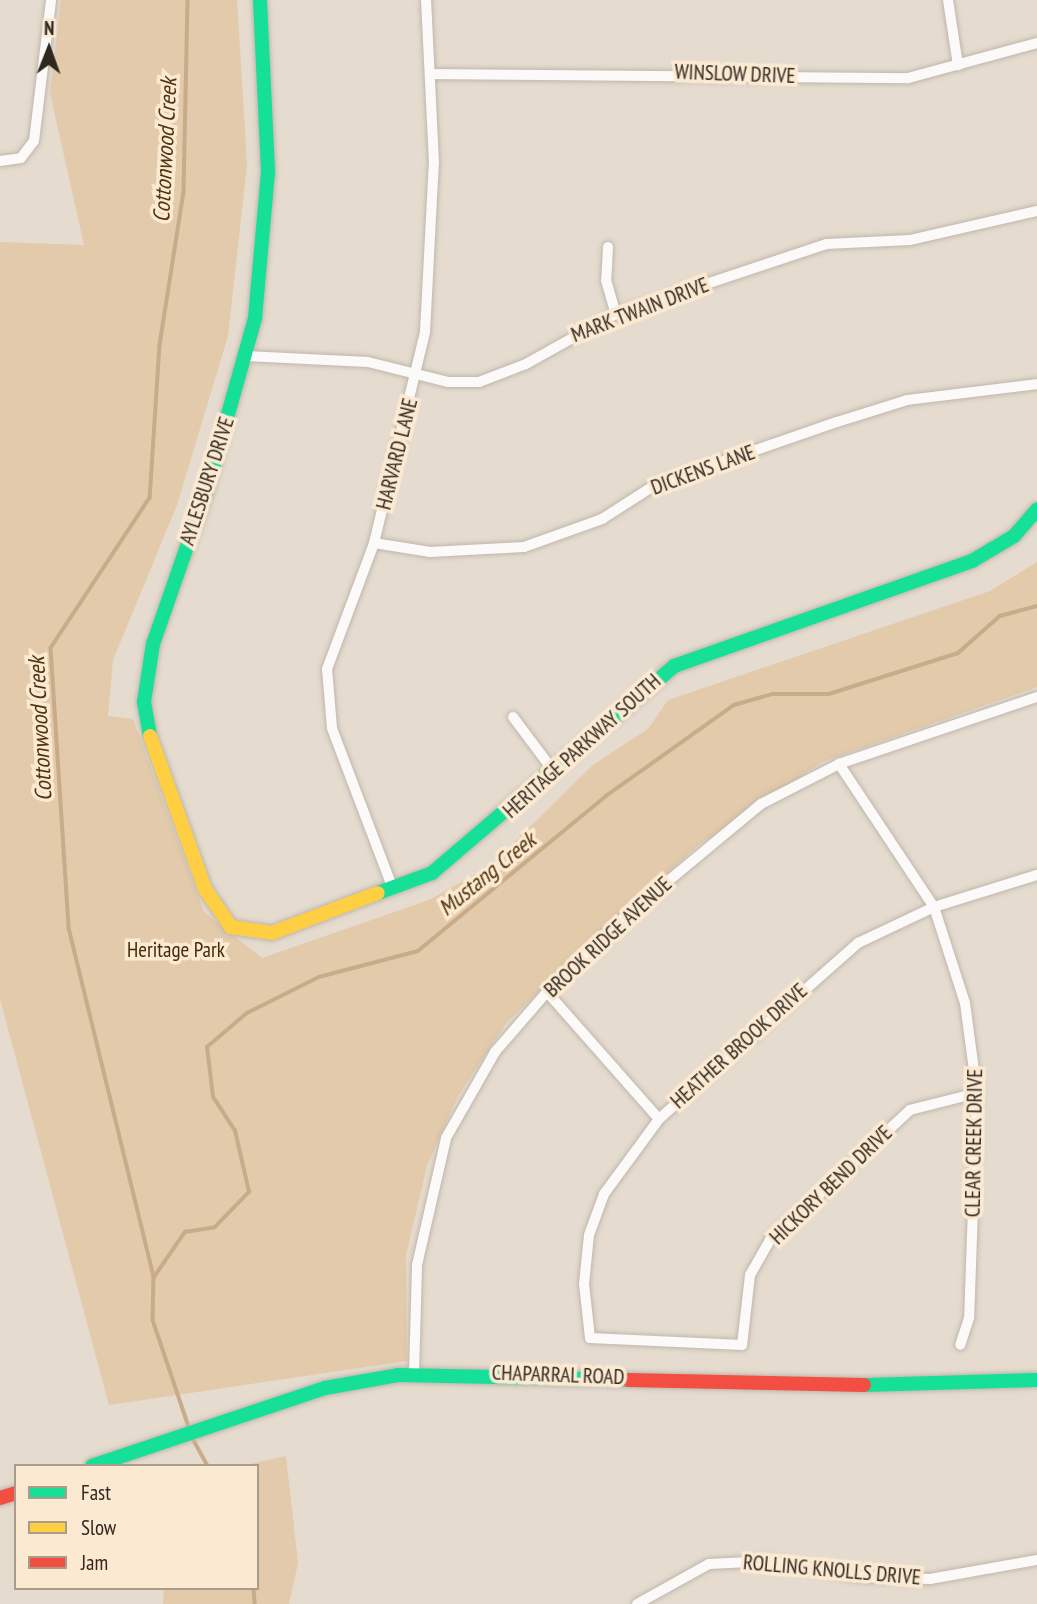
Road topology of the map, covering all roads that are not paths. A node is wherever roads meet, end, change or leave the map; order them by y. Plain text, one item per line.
1 (51, 0) edge
2 (260, 0) edge
3 (426, 0) edge
4 (948, 0) edge
5 (1037, 43) edge
6 (958, 65) junction
7 (429, 74) junction
8 (0, 161) edge
9 (1037, 211) edge
10 (608, 247) dead end
11 (616, 314) junction
12 (246, 356) junction
13 (417, 375) junction
14 (1037, 384) edge
15 (1037, 509) edge
16 (374, 543) junction
17 (1037, 697) edge
18 (513, 717) dead end
19 (839, 764) junction
20 (552, 769) junction
21 (1037, 875) edge
22 (393, 889) junction
23 (934, 907) junction
24 (244, 933) joint
25 (547, 992) junction
26 (977, 1093) junction
27 (659, 1119) junction
28 (590, 1338) joint
29 (960, 1345) dead end
30 (414, 1374) junction
31 (1037, 1380) edge
32 (97, 1464) edge
33 (1037, 1560) edge
34 (637, 1604) edge

1 - 8 street
2 - 12 street, AYLESBURY DRIVE
3 - 7 street, HARVARD LANE
4 - 6 street
5 - 6 street, WINSLOW DRIVE
6 - 7 street, WINSLOW DRIVE
7 - 13 street, HARVARD LANE
9 - 11 street, MARK TWAIN DRIVE
10 - 11 street
11 - 13 street, MARK TWAIN DRIVE
12 - 13 street, MARK TWAIN DRIVE
12 - 24 street, AYLESBURY DRIVE
13 - 16 street, HARVARD LANE
14 - 16 street, DICKENS LANE
15 - 20 street, HERITAGE PARKWAY SOUTH
16 - 22 street, HARVARD LANE
17 - 19 street, BROOK RIDGE AVENUE
18 - 20 street
19 - 23 street, CLEAR CREEK DRIVE
19 - 25 street, BROOK RIDGE AVENUE
20 - 22 street, HERITAGE PARKWAY SOUTH
21 - 23 street, HEATHER BROOK DRIVE
22 - 24 street, HERITAGE PARKWAY SOUTH
23 - 26 street, CLEAR CREEK DRIVE
23 - 27 street, HEATHER BROOK DRIVE
25 - 27 street
25 - 30 street, BROOK RIDGE AVENUE
26 - 28 street, HICKORY BEND DRIVE
26 - 29 street, CLEAR CREEK DRIVE
27 - 28 street, HEATHER BROOK DRIVE
30 - 31 street, CHAPARRAL ROAD
30 - 32 street, CHAPARRAL ROAD
33 - 34 street, ROLLING KNOLLS DRIVE

